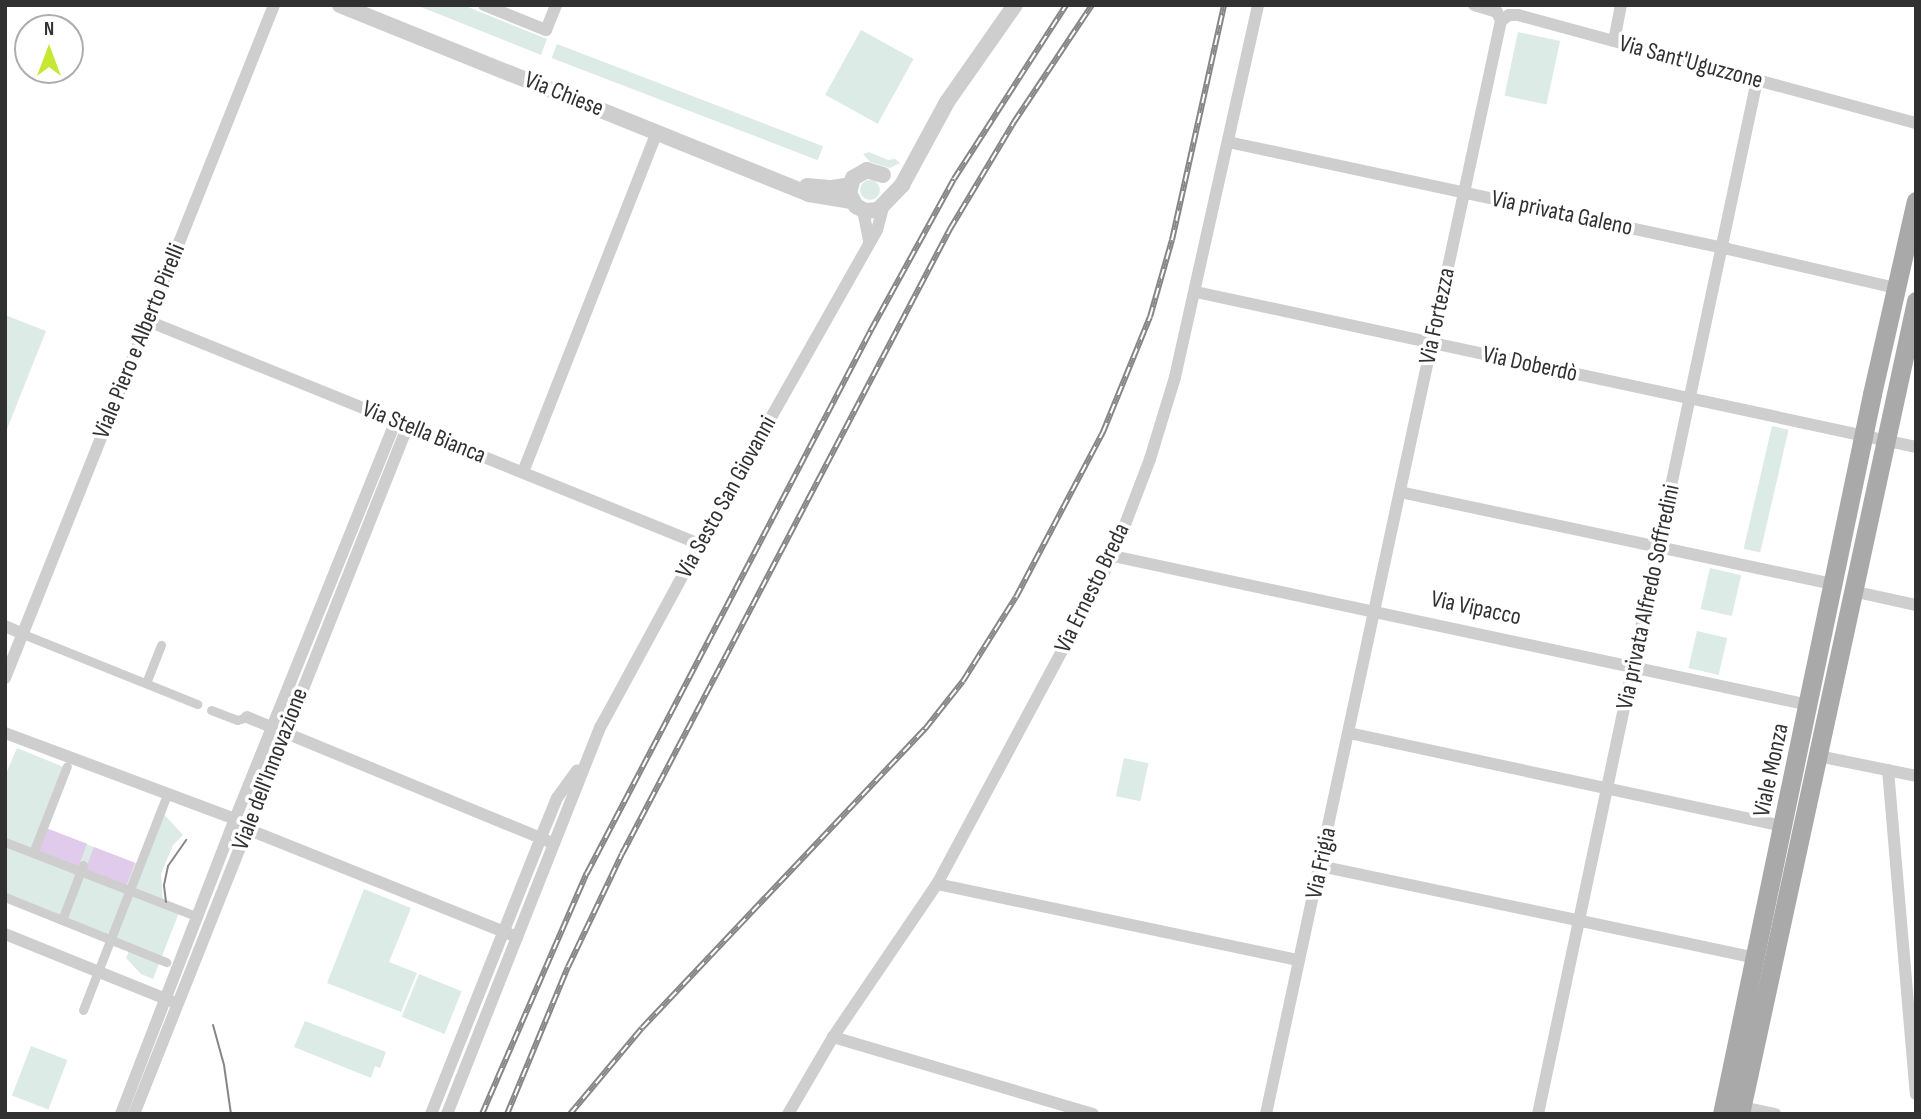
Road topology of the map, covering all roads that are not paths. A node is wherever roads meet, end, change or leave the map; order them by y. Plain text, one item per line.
1 (274, 5) edge
2 (340, 5) edge
3 (484, 5) edge
4 (556, 5) edge
5 (1015, 5) edge
6 (1258, 5) edge
7 (1475, 5) edge
8 (1621, 5) edge
9 (1501, 21) junction
10 (1614, 41) junction
11 (1757, 80) junction
12 (1916, 123) edge
13 (657, 131) junction
14 (1228, 142) junction
15 (914, 159) junction
16 (884, 174) junction
17 (1462, 192) junction
18 (855, 199) junction
19 (887, 201) junction
20 (1916, 201) edge
21 (869, 240) junction
22 (1721, 247) junction
23 (1895, 288) junction
24 (1196, 292) junction
25 (1916, 302) edge
26 (148, 321) junction
27 (1431, 343) junction
28 (1691, 399) junction
29 (402, 423) junction
30 (1864, 436) junction
31 (1884, 440) junction
32 (1916, 447) edge
33 (523, 472) junction
34 (1400, 492) junction
35 (699, 544) junction
36 (1657, 545) junction
37 (1113, 556) junction
38 (1843, 587) junction
39 (1916, 605) edge
40 (1376, 612) junction
41 (5, 626) edge
42 (23, 634) junction
43 (161, 645) dead end
44 (1633, 667) junction
45 (5, 678) edge
46 (146, 683) junction
47 (197, 704) dead end
48 (1819, 707) junction
49 (211, 710) dead end
50 (247, 718) joint
51 (272, 727) junction
52 (285, 732) junction
53 (5, 733) edge
54 (1349, 733) junction
55 (1809, 754) junction
56 (588, 756) junction
57 (67, 766) dead end
58 (1888, 770) junction
59 (1916, 776) edge
60 (1607, 788) junction
61 (167, 794) junction
62 (235, 819) junction
63 (1784, 825) junction
64 (247, 829) junction
65 (541, 837) junction
66 (5, 842) edge
67 (33, 853) junction
68 (548, 856) junction
69 (1321, 866) junction
70 (82, 868) junction
71 (937, 884) junction
72 (130, 891) junction
73 (5, 897) edge
74 (198, 917) junction
75 (62, 920) junction
76 (1580, 920) junction
77 (501, 931) junction
78 (5, 934) edge
79 (517, 937) junction
80 (111, 939) junction
81 (1755, 958) junction
82 (1299, 960) junction
83 (166, 962) dead end
84 (98, 971) junction
85 (173, 1002) junction
86 (83, 1010) dead end
87 (833, 1037) junction
88 (1916, 1094) edge
89 (1741, 1110) edge
90 (121, 1114) edge
91 (134, 1114) edge
92 (431, 1114) edge
93 (447, 1114) edge
94 (788, 1114) edge
95 (1093, 1114) edge
96 (1266, 1114) edge
97 (1538, 1114) edge
98 (1722, 1114) edge
99 (1774, 1114) edge

1 - 26 street, Viale Piero e Alberto Pirelli
2 - 13 street, Via Chiese
3 - 4 street
5 - 15 street, Via Sesto San Giovanni
6 - 14 street, Via Ernesto Breda
7 - 9 street
8 - 10 street
9 - 10 street, Via Sant'Uguzzone
9 - 17 street, Via Fortezza
10 - 11 street, Via Sant'Uguzzone
11 - 12 street, Via Sant'Uguzzone
11 - 22 street, Via privata Alfredo Soffredini
13 - 18 street, Via Chiese
13 - 33 street
14 - 17 street, Via privata Galeno
14 - 24 street, Via Ernesto Breda
15 - 16 street
15 - 19 street, Via Sesto San Giovanni
16 - 18 street, Via Chiese
16 - 19 street
17 - 22 street, Via privata Galeno
17 - 27 street, Via Fortezza
18 - 19 street
18 - 21 street
19 - 21 street, Via Sesto San Giovanni
20 - 23 main road, Viale Monza
21 - 35 street, Via Sesto San Giovanni
22 - 23 street, Via privata Galeno
22 - 28 street, Via privata Alfredo Soffredini
23 - 30 main road, Viale Monza
24 - 27 street, Via Doberdò
24 - 37 street, Via Ernesto Breda
25 - 31 main road, Viale Monza
26 - 29 street, Via Stella Bianca
26 - 42 street, Viale Piero e Alberto Pirelli
27 - 28 street, Via Doberdò
27 - 34 street, Via Fortezza
28 - 30 street, Via Doberdò
28 - 36 street, Via privata Alfredo Soffredini
29 - 33 street, Via Stella Bianca
29 - 51 street, Viale dell'Innovazione
29 - 52 street, Viale dell'Innovazione
30 - 31 street
30 - 38 main road, Viale Monza
31 - 32 street
31 - 38 main road, Viale Monza
33 - 35 street, Via Stella Bianca
34 - 36 street
34 - 40 street, Via Fortezza
35 - 56 street, Via Sesto San Giovanni
36 - 38 street
36 - 44 street, Via privata Alfredo Soffredini
37 - 40 street, Via Vipacco
37 - 71 street, Via Ernesto Breda
38 - 39 street
38 - 48 main road, Viale Monza
40 - 44 street, Via Vipacco
40 - 54 street, Via Frigia
41 - 42 street
42 - 45 street, Viale Piero e Alberto Pirelli
42 - 46 street
43 - 46 street
44 - 48 street, Via Vipacco
44 - 60 street, Via privata Alfredo Soffredini
46 - 47 street
48 - 55 main road, Viale Monza
49 - 50 street
50 - 51 street
51 - 52 street
51 - 62 street, Viale dell'Innovazione
52 - 64 street, Viale dell'Innovazione
52 - 65 street
53 - 61 street
54 - 60 street
54 - 69 street, Via Frigia
55 - 58 street
55 - 63 main road, Viale Monza
55 - 89 main road, Viale Monza
56 - 65 street, Via Sesto San Giovanni
56 - 68 street, Via Sesto San Giovanni
57 - 67 street
58 - 59 street
58 - 88 street
60 - 63 street
60 - 76 street, Via privata Alfredo Soffredini
61 - 62 street
61 - 72 street
62 - 64 street
62 - 74 street, Viale dell'Innovazione
63 - 81 main road, Viale Monza
64 - 77 street
64 - 85 street, Viale dell'Innovazione
65 - 68 street
65 - 77 street, Via Sesto San Giovanni
66 - 67 street
67 - 70 street
68 - 79 street, Via Sesto San Giovanni
69 - 76 street
69 - 82 street, Via Frigia
70 - 72 street
70 - 75 street
71 - 82 street
71 - 87 street, Via Ernesto Breda
72 - 74 street
72 - 80 street
73 - 75 street
74 - 85 street, Viale dell'Innovazione
75 - 80 street
76 - 81 street
76 - 97 street, Via privata Alfredo Soffredini
77 - 79 street
77 - 92 street, Via Sesto San Giovanni
78 - 84 street
79 - 93 street, Via Sesto San Giovanni
80 - 83 street
80 - 84 street
81 - 98 main road, Viale Monza
82 - 96 street, Via Frigia
84 - 85 street
84 - 86 street
85 - 90 street, Viale dell'Innovazione
85 - 91 street, Viale dell'Innovazione
87 - 94 street, Via Ernesto Breda
87 - 95 street
89 - 99 street

